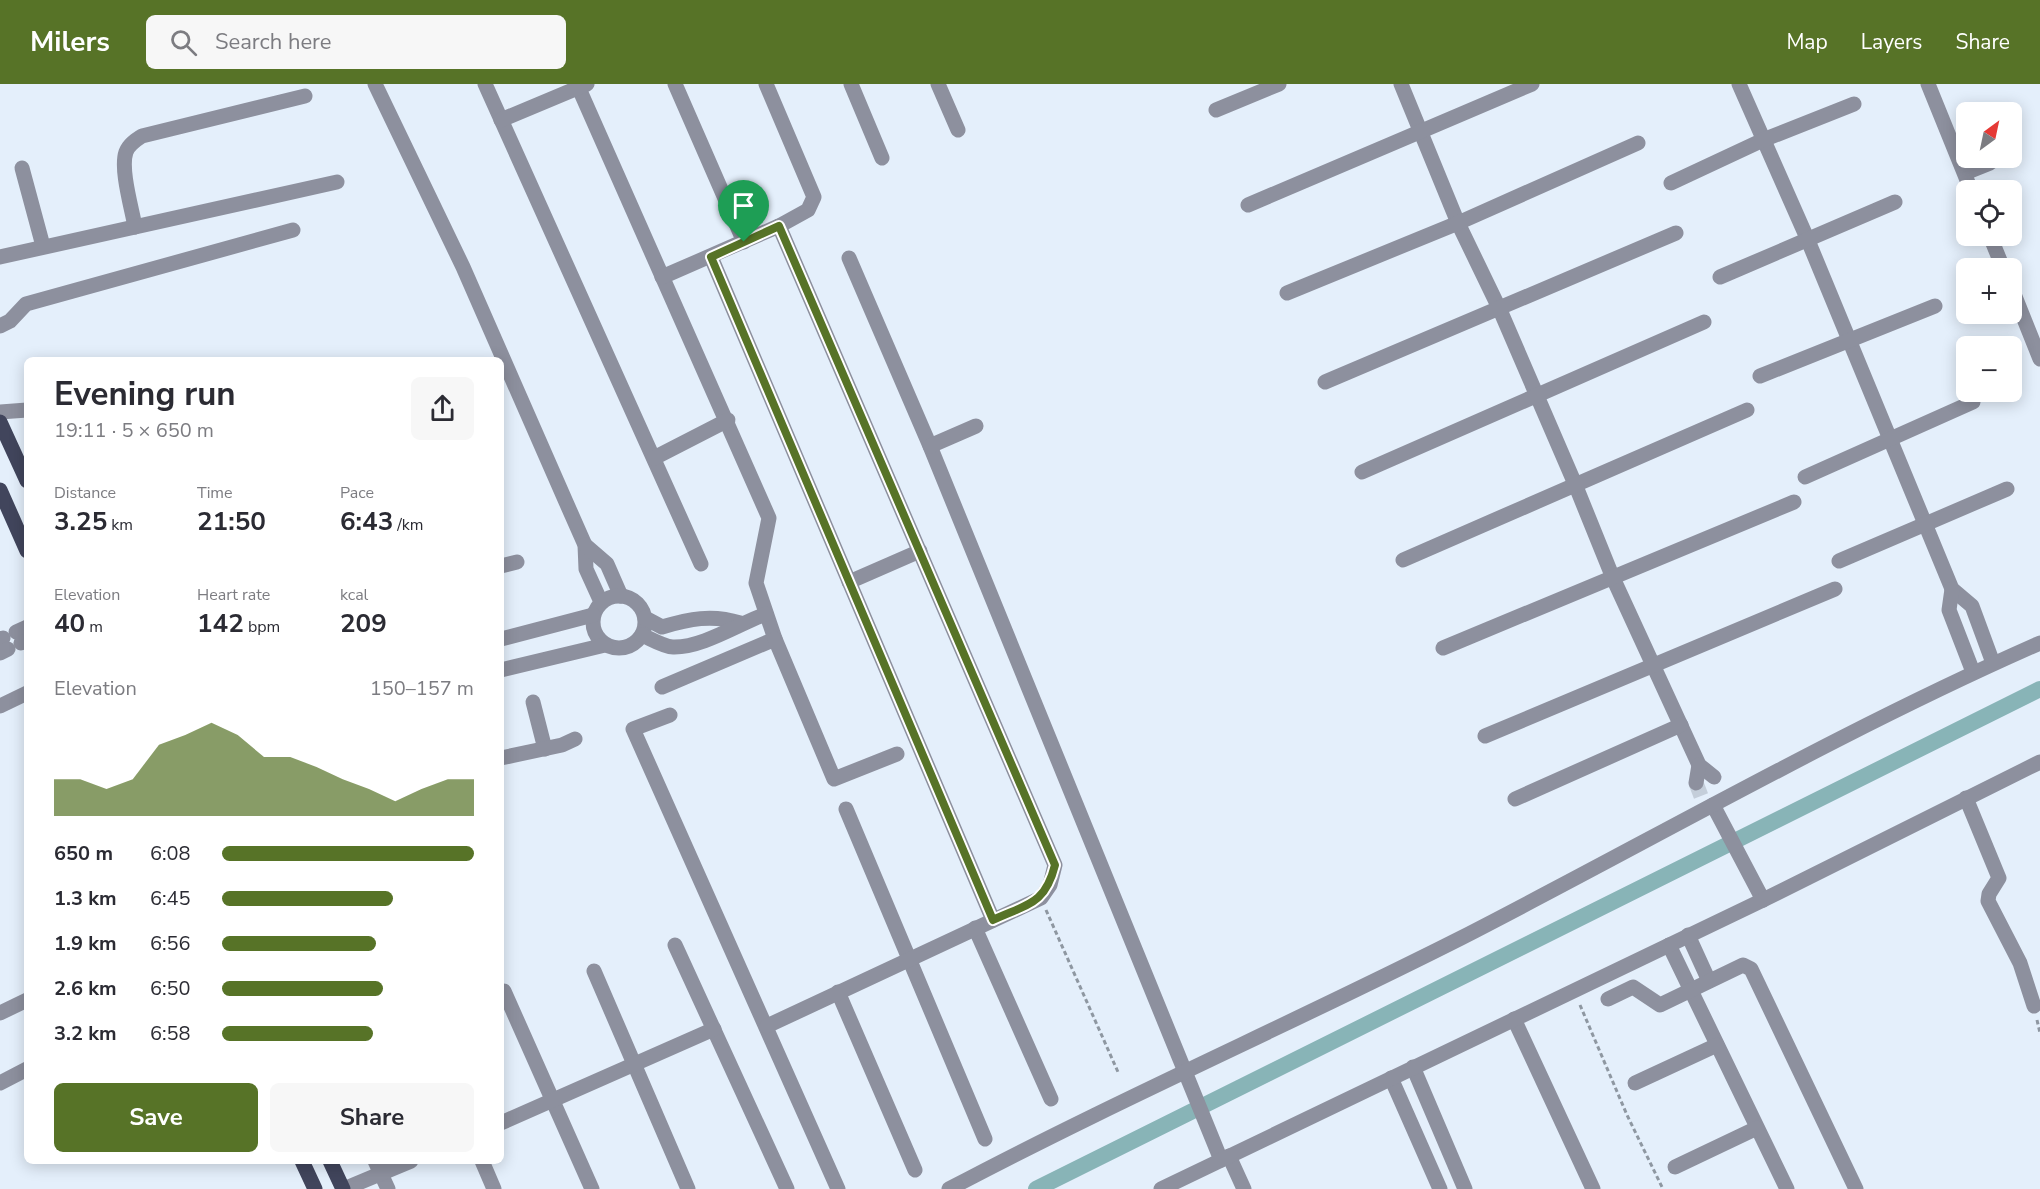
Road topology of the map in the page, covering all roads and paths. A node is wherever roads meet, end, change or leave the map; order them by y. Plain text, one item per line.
1 (375, 84) edge
2 (485, 84) edge
3 (675, 84) edge
4 (766, 84) edge
5 (852, 84) edge
6 (938, 84) edge
7 (1279, 84) edge
8 (1401, 84) edge
9 (1533, 84) edge
10 (1738, 84) edge
11 (1928, 84) edge
12 (581, 85) edge
13 (305, 96) dead end
14 (1854, 104) dead end
15 (1216, 110) dead end
16 (501, 120) junction
17 (958, 130) dead end
18 (1421, 131) junction
19 (1763, 140) junction
20 (1638, 143) dead end
21 (882, 158) dead end
22 (22, 168) dead end
23 (1979, 168) edge
24 (1965, 173) junction
25 (1967, 180) edge
26 (337, 182) dead end
27 (1671, 183) dead end
28 (1895, 202) dead end
29 (1248, 204) dead end
30 (1458, 223) junction
31 (779, 226) junction
32 (135, 227) junction
33 (293, 230) dead end
34 (1676, 233) dead end
35 (1807, 238) junction
36 (744, 242) junction
37 (43, 246) junction
38 (0, 257) edge
39 (711, 257) junction
40 (849, 258) dead end
41 (662, 277) junction
42 (1720, 277) dead end
43 (1287, 294) dead end
44 (1935, 306) dead end
45 (1500, 310) junction
46 (2022, 314) edge
47 (1704, 322) dead end
48 (0, 326) edge
49 (1850, 341) junction
50 (502, 357) edge
51 (2040, 359) edge
52 (504, 360) edge
53 (1760, 376) dead end
54 (1325, 382) dead end
55 (1535, 394) junction
56 (1973, 402) dead end
57 (24, 410) edge
58 (1747, 410) dead end
59 (0, 412) edge
60 (728, 420) junction
61 (0, 422) edge
62 (976, 426) dead end
63 (1890, 439) junction
64 (930, 446) junction
65 (654, 458) junction
66 (1362, 472) dead end
67 (24, 473) edge
68 (1805, 477) dead end
69 (1575, 484) junction
70 (2007, 489) dead end
71 (0, 490) edge
72 (1794, 502) dead end
73 (1925, 522) junction
74 (24, 544) edge
75 (585, 545) junction
76 (920, 551) junction
77 (1403, 560) dead end
78 (1839, 561) dead end
79 (517, 562) dead end
80 (702, 564) dead end
81 (504, 565) edge
82 (1613, 578) junction
83 (849, 582) junction
84 (1835, 589) dead end
85 (1952, 589) junction
86 (621, 596) junction
87 (597, 608) junction
88 (766, 614) junction
89 (645, 618) junction
90 (740, 623) junction
91 (642, 635) junction
92 (504, 638) edge
93 (775, 639) junction
94 (2040, 643) edge
95 (605, 645) junction
96 (1443, 648) dead end
97 (1993, 663) junction
98 (1655, 666) junction
99 (504, 669) edge
100 (1973, 672) junction
101 (662, 687) dead end
102 (24, 694) edge
103 (533, 702) dead end
104 (0, 706) edge
105 (670, 715) dead end
106 (1682, 725) junction
107 (1485, 736) dead end
108 (575, 739) dead end
109 (545, 749) junction
110 (897, 754) dead end
111 (504, 757) edge
112 (2040, 762) edge
113 (1711, 796) junction
114 (1966, 798) junction
115 (1515, 799) dead end
116 (846, 809) dead end
117 (1041, 898) junction
118 (1762, 900) junction
119 (993, 920) junction
120 (975, 928) junction
121 (1688, 936) junction
122 (675, 945) dead end
123 (1669, 945) junction
124 (909, 959) junction
125 (594, 971) dead end
126 (1708, 981) junction
127 (1574, 990) junction
128 (504, 991) dead end
129 (1690, 991) junction
130 (838, 992) junction
131 (1608, 999) dead end
132 (24, 1001) edge
133 (2034, 1006) dead end
134 (0, 1013) edge
135 (1514, 1019) junction
136 (766, 1026) junction
137 (714, 1029) junction
138 (1717, 1045) junction
139 (634, 1064) junction
140 (1413, 1067) junction
141 (24, 1071) edge
142 (1118, 1072) dead end
143 (1187, 1078) junction
144 (1391, 1078) junction
145 (0, 1083) edge
146 (1635, 1083) dead end
147 (1051, 1099) dead end
148 (552, 1101) junction
149 (504, 1122) edge
150 (1757, 1128) junction
151 (986, 1139) dead end
152 (1222, 1154) junction
153 (303, 1164) edge
154 (332, 1164) edge
155 (394, 1164) edge
156 (483, 1164) edge
157 (378, 1167) edge
158 (1675, 1167) dead end
159 (915, 1170) dead end
160 (315, 1189) edge
161 (344, 1189) edge
162 (388, 1189) edge
163 (495, 1189) edge
164 (592, 1189) edge
165 (688, 1189) edge
166 (787, 1189) edge
167 (838, 1189) edge
168 (949, 1189) edge
169 (1161, 1189) edge
170 (1244, 1189) edge
171 (1440, 1189) edge
172 (1465, 1189) edge
173 (1593, 1189) edge
174 (1663, 1189) edge
175 (1787, 1189) edge
176 (1856, 1189) edge

1 - 50 street
2 - 16 street
3 - 36 street
4 - 31 street
5 - 21 street
6 - 17 street
7 - 15 street
8 - 18 street
9 - 18 street
10 - 19 street
11 - 24 street
12 - 16 street
12 - 41 street
13 - 32 street
14 - 19 street
16 - 65 street
18 - 29 street
18 - 30 street
19 - 27 street
19 - 35 street
20 - 30 street
22 - 37 street
23 - 24 street
24 - 25 street
26 - 32 street
28 - 35 street
30 - 43 street
30 - 45 street
31 - 36 street
31 - 76 street
32 - 37 street
33 - 48 street
34 - 45 street
35 - 42 street
35 - 49 street
36 - 39 street
37 - 38 street
39 - 41 street
39 - 83 street
40 - 64 street
41 - 60 street
44 - 49 street
45 - 54 street
45 - 55 street
46 - 51 street
47 - 55 street
49 - 53 street
49 - 63 street
52 - 75 street
55 - 66 street
55 - 69 street
56 - 63 street
57 - 59 street
58 - 69 street
60 - 65 street
60 - 88 street
61 - 67 main road
62 - 64 street
63 - 68 street
63 - 73 street
64 - 143 street
65 - 80 street
69 - 77 street
69 - 82 street
70 - 73 street
71 - 74 main road
72 - 82 street
73 - 78 street
73 - 85 street
75 - 86 street
75 - 87 street
76 - 83 street
76 - 117 street
79 - 81 street
82 - 96 street
82 - 98 street
83 - 119 street
84 - 98 street
85 - 97 street
85 - 100 street
86 - 87 street
86 - 89 street
87 - 92 street
87 - 95 street
88 - 90 street
88 - 93 street
89 - 90 street
89 - 91 street
90 - 91 street
91 - 95 street
93 - 101 street
93 - 110 street
94 - 97 street
95 - 99 street
97 - 100 street
98 - 106 street
98 - 107 street
100 - 113 street
102 - 104 street
103 - 109 street
105 - 136 street
106 - 113 street
106 - 115 street
108 - 109 street
109 - 111 street
112 - 114 street
113 - 118 street
113 - 143 street
114 - 118 street
114 - 133 street
116 - 124 street
117 - 119 street
117 - 142 path
118 - 121 street
119 - 120 street
120 - 124 street
120 - 147 street
121 - 123 street
121 - 126 street
122 - 137 street
123 - 127 street
123 - 129 street
124 - 130 street
124 - 151 street
125 - 139 street
126 - 129 street
126 - 176 street
127 - 135 street
127 - 174 path
128 - 148 street
129 - 131 street
129 - 138 street
130 - 136 street
130 - 159 street
132 - 134 street
135 - 140 street
135 - 173 street
136 - 167 street
137 - 139 street
137 - 166 street
138 - 146 street
138 - 150 street
139 - 148 street
139 - 165 street
140 - 144 street
140 - 172 street
141 - 145 street
143 - 152 street
143 - 168 street
144 - 152 street
144 - 171 street
148 - 149 street
148 - 164 street
150 - 158 street
150 - 175 street
152 - 169 street
152 - 170 street
153 - 160 main road
154 - 161 main road
155 - 157 street
156 - 163 street
157 - 161 street
157 - 162 street

